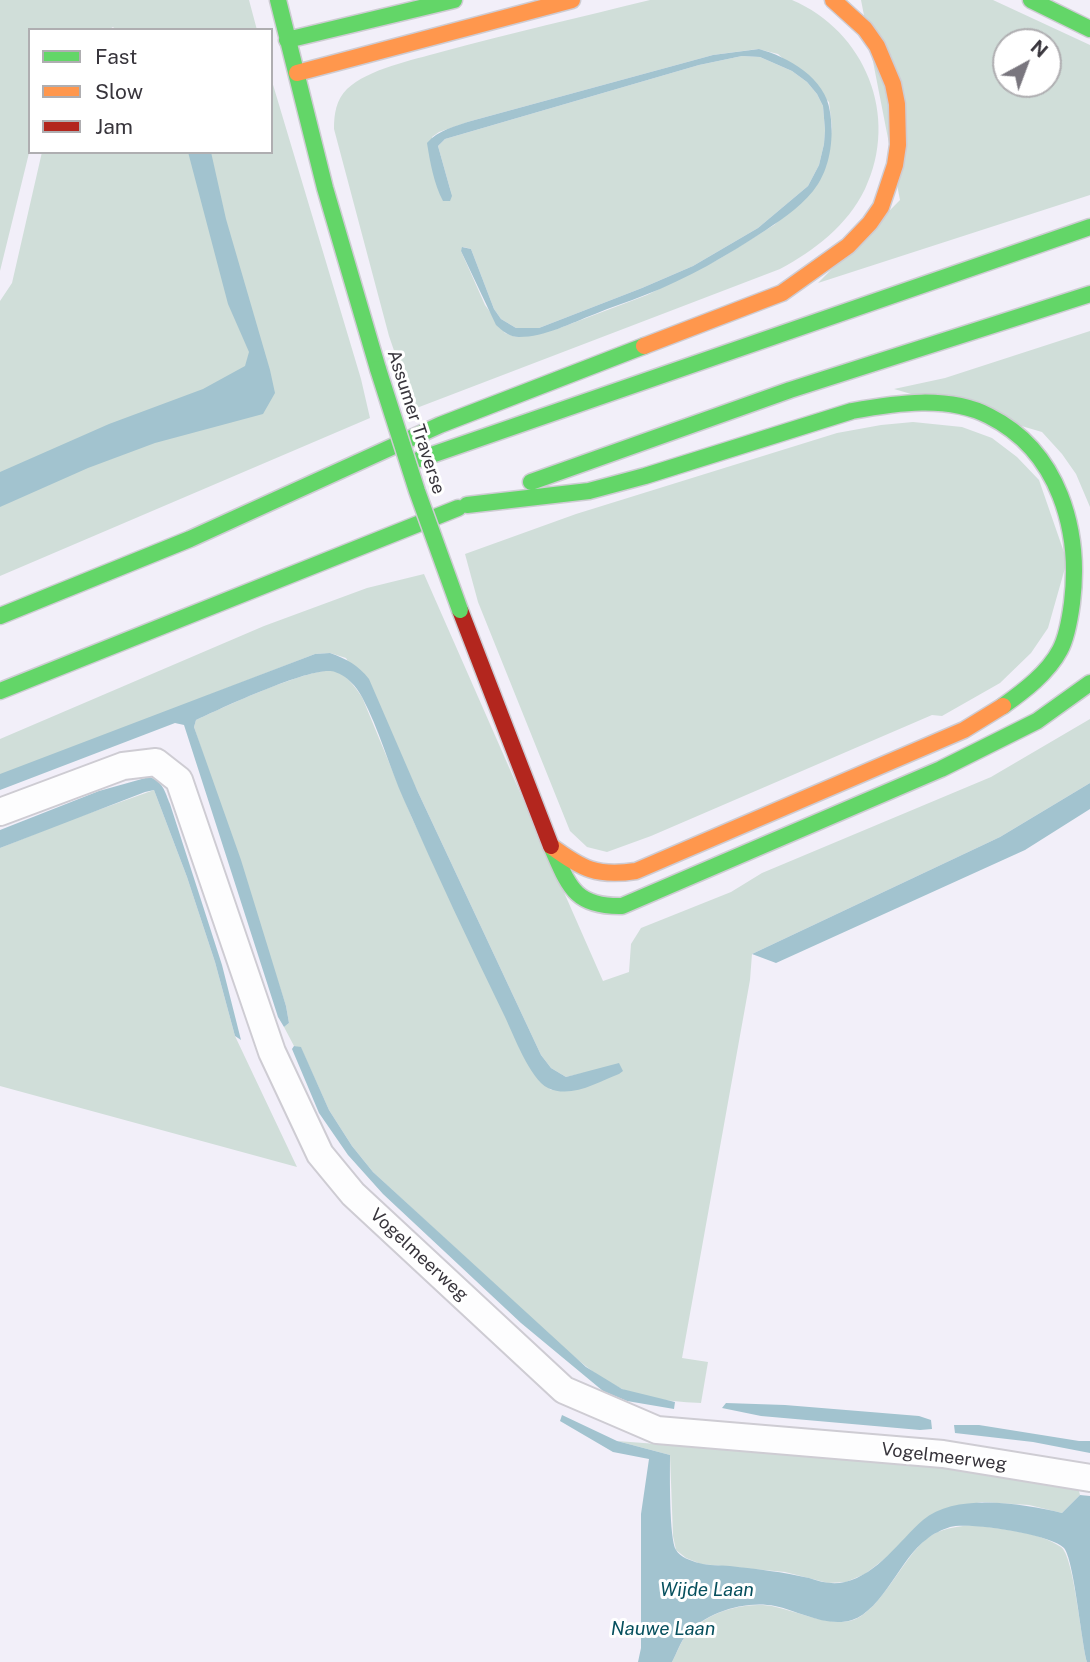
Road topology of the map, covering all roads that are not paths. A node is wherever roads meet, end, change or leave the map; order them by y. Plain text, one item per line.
1 (278, 0) edge
2 (454, 0) edge
3 (572, 0) edge
4 (833, 0) edge
5 (1031, 0) edge
6 (1090, 29) edge
7 (287, 40) junction
8 (297, 73) junction
9 (1090, 228) edge
10 (1090, 294) edge
11 (399, 466) dead end
12 (359, 480) dead end
13 (467, 505) junction
14 (190, 539) junction
15 (0, 616) edge
16 (1090, 683) edge
17 (0, 691) edge
18 (0, 812) edge
19 (551, 846) junction
20 (1090, 1478) edge

1 - 7 main road, Assumer Traverse
2 - 7 main road
3 - 8 main road
4 - 14 main road
5 - 6 main road
7 - 8 main road, Assumer Traverse
8 - 19 main road, Assumer Traverse, bridge
9 - 11 main road
10 - 13 main road
12 - 14 main road
13 - 17 main road
13 - 19 main road
14 - 15 main road
16 - 19 main road, Assumer Traverse
18 - 20 street, Vogelmeerweg

